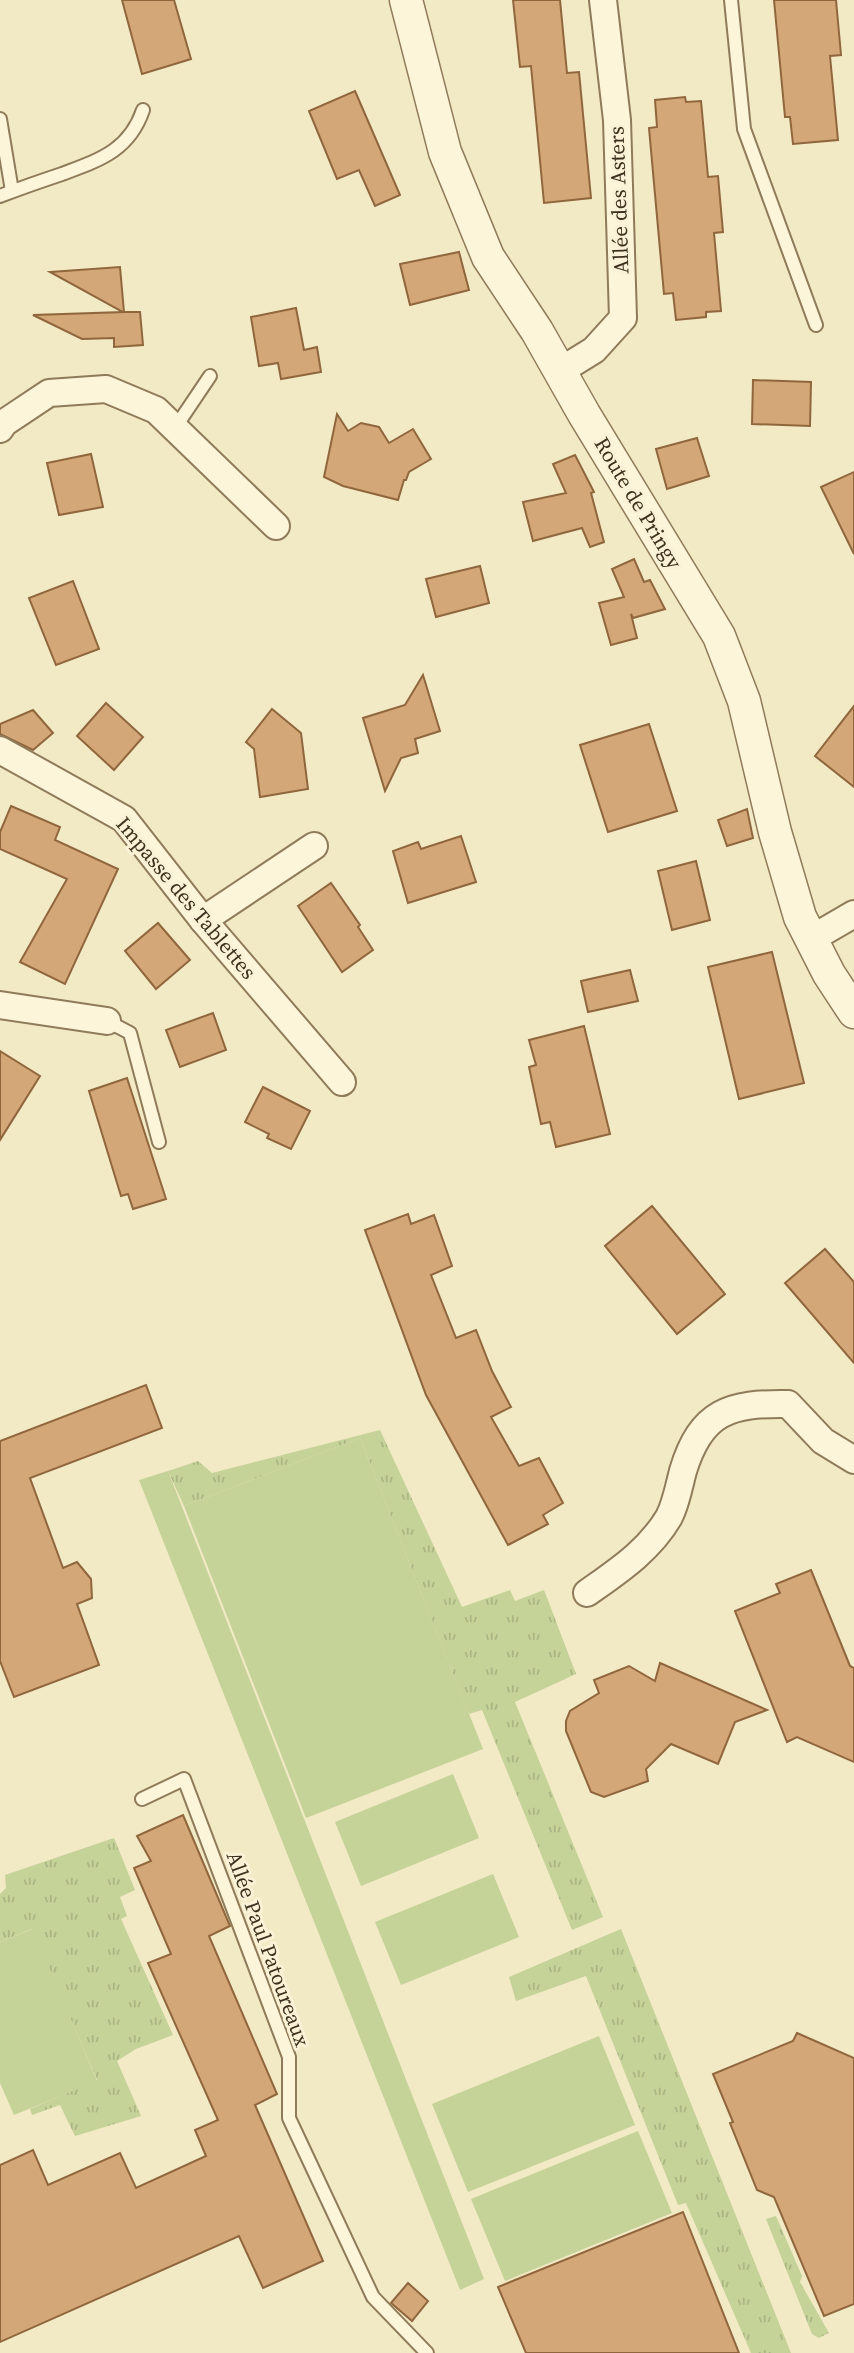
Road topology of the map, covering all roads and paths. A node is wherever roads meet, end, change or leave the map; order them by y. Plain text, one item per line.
1 (407, 0) edge
2 (603, 0) edge
3 (731, 0) edge
4 (143, 110) dead end
5 (0, 119) edge
6 (6, 194) edge
7 (816, 325) dead end
8 (560, 371) junction
9 (210, 376) dead end
10 (0, 429) edge
11 (175, 429) junction
12 (276, 526) dead end
13 (0, 750) edge
14 (314, 846) dead end
15 (854, 914) edge
16 (203, 919) junction
17 (811, 939) junction
18 (0, 1005) edge
19 (854, 1012) edge
20 (107, 1021) joint
21 (342, 1082) dead end
22 (159, 1142) dead end
23 (854, 1460) edge
24 (587, 1593) dead end
25 (142, 1799) dead end
26 (427, 2353) edge

1 - 8 street, Route de Pringy
2 - 8 street, Allée des Asters
3 - 7 lane
4 - 6 lane
5 - 6 lane
8 - 17 street, Route de Pringy
9 - 11 lane
10 - 11 street
11 - 12 street
13 - 16 street, Impasse des Tablettes
14 - 16 street
15 - 17 street
16 - 21 street, Impasse des Tablettes
17 - 19 street, Route de Pringy
18 - 20 street
20 - 22 lane
23 - 24 street
25 - 26 lane, Allée Paul Patoureaux

